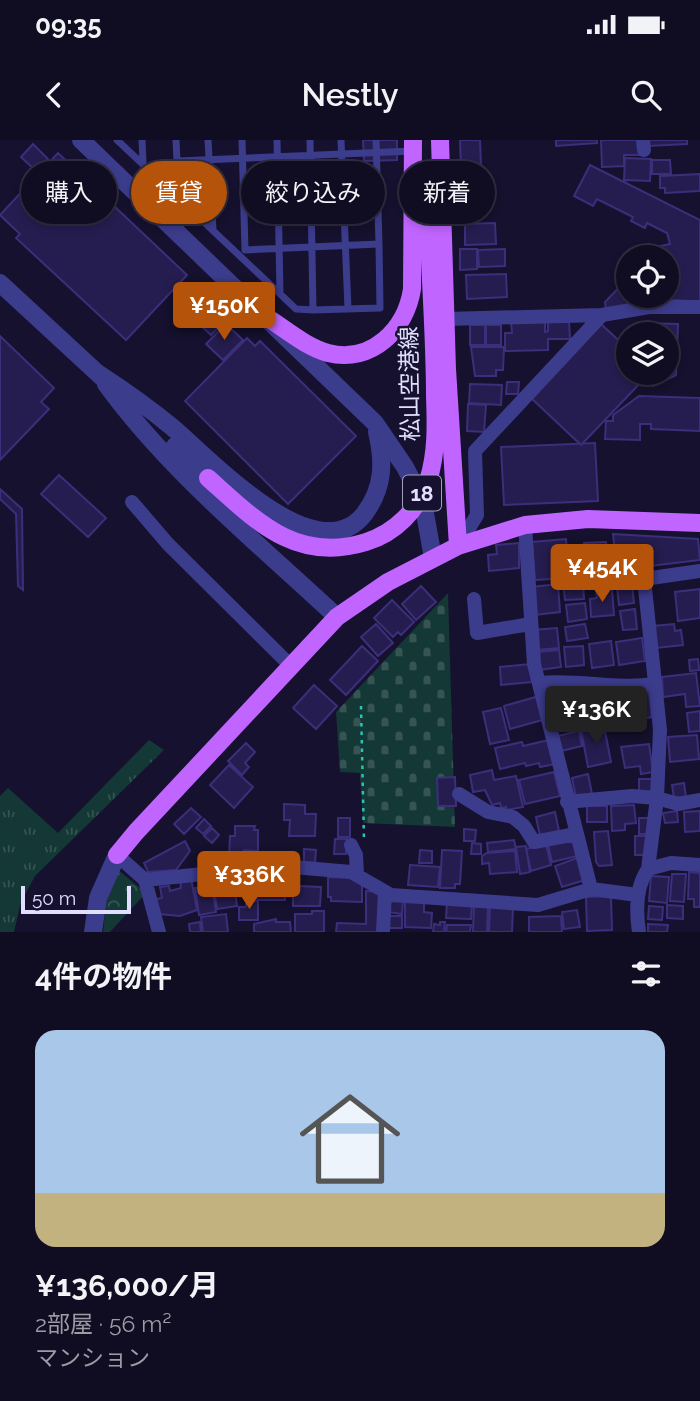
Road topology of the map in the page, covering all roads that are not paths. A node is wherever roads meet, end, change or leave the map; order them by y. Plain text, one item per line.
1 (81, 140) edge
2 (117, 140) edge
3 (142, 140) edge
4 (176, 140) edge
5 (208, 140) edge
6 (242, 140) edge
7 (277, 140) edge
8 (310, 140) edge
9 (341, 140) edge
10 (376, 140) edge
11 (430, 140) edge
12 (440, 140) edge
13 (414, 145) edge
14 (376, 152) junction
15 (342, 154) junction
16 (311, 155) junction
17 (278, 156) junction
18 (243, 158) junction
19 (209, 160) junction
20 (142, 161) edge
21 (143, 161) edge
22 (177, 161) joint
23 (206, 224) edge
24 (213, 231) junction
25 (379, 244) junction
26 (347, 245) junction
27 (313, 247) junction
28 (281, 248) junction
29 (245, 250) junction
30 (245, 261) junction
31 (0, 284) edge
32 (280, 293) junction
33 (700, 307) edge
34 (348, 309) junction
35 (313, 310) junction
36 (602, 315) junction
37 (445, 319) junction
38 (271, 320) junction
39 (99, 374) junction
40 (375, 423) junction
41 (208, 478) joint
42 (132, 502) dead end
43 (700, 523) edge
44 (525, 525) junction
45 (458, 546) junction
46 (433, 558) junction
47 (700, 571) edge
48 (616, 576) dead end
49 (644, 579) junction
50 (474, 599) dead end
51 (337, 617) junction
52 (530, 624) junction
53 (291, 666) junction
54 (540, 682) junction
55 (655, 684) junction
56 (459, 794) dead end
57 (657, 798) junction
58 (700, 800) edge
59 (568, 802) junction
60 (576, 834) junction
61 (352, 847) road end
62 (117, 855) junction
63 (700, 865) edge
64 (648, 869) junction
65 (357, 874) junction
66 (145, 880) junction
67 (591, 889) junction
68 (385, 893) junction
69 (638, 895) junction
70 (93, 932) edge
71 (159, 932) edge
72 (383, 932) edge
73 (639, 932) edge

1 - 38 street
2 - 20 lane
3 - 21 lane
4 - 22 lane
5 - 19 lane
6 - 18 lane
7 - 17 lane
8 - 16 lane
9 - 15 lane
10 - 14 lane
11 - 41 main road, 松山空港線 / 18, bridge
12 - 37 main road, 松山空港線 / 18
13 - 14 lane
13 - 38 main road, 松山空港線
14 - 15 lane
14 - 25 lane
15 - 16 lane
15 - 26 lane
16 - 17 lane
16 - 27 lane
17 - 18 lane
17 - 28 lane
18 - 19 lane
18 - 29 lane
19 - 22 lane
19 - 24 lane
23 - 24 lane
24 - 30 lane
25 - 26 lane
25 - 34 lane
26 - 27 lane
26 - 34 lane
27 - 28 lane
27 - 35 lane
28 - 29 lane
28 - 32 lane
29 - 30 lane
30 - 32 lane
31 - 39 street
32 - 35 lane
33 - 36 street
34 - 35 lane
36 - 37 street
36 - 45 street
37 - 45 main road, 松山空港線 / 18
38 - 40 street
39 - 40 street
39 - 41 street
39 - 51 street
40 - 46 street
42 - 53 street
43 - 44 main road
44 - 45 main road
44 - 52 street
45 - 46 main road
46 - 51 main road
47 - 49 street
48 - 49 street
49 - 55 street
50 - 52 street
51 - 53 main road
52 - 54 street
53 - 62 main road
54 - 55 street
54 - 59 street
55 - 57 street
56 - 60 street
57 - 58 street
57 - 59 street
57 - 64 street
59 - 60 street
60 - 67 street
61 - 65 street
62 - 66 street
62 - 70 street
63 - 64 street
64 - 69 street
65 - 66 street
65 - 68 street
66 - 71 street
67 - 68 street
67 - 69 street
68 - 72 street
69 - 73 street

